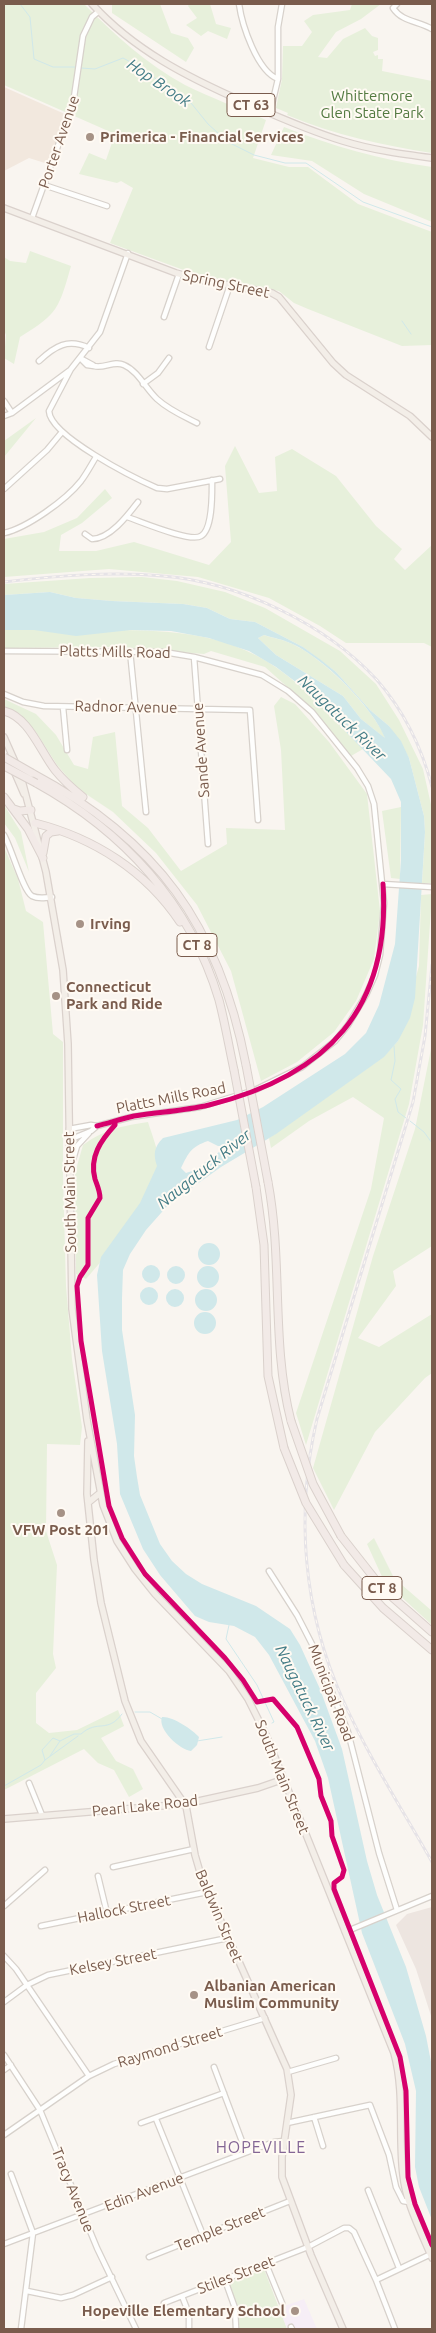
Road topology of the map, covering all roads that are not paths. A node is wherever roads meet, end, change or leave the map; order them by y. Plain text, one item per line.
1 (92, 4) edge
2 (239, 4) edge
3 (282, 4) edge
4 (395, 6) edge
5 (99, 11) junction
6 (432, 29) edge
7 (278, 79) junction
8 (270, 113) junction
9 (432, 158) edge
10 (44, 185) junction
11 (107, 206) dead end
12 (4, 208) edge
13 (32, 218) junction
14 (128, 253) junction
15 (179, 274) junction
16 (230, 285) junction
17 (164, 317) dead end
18 (209, 347) dead end
19 (89, 348) junction
20 (80, 358) junction
21 (169, 358) dead end
22 (39, 361) dead end
23 (71, 369) junction
24 (143, 384) junction
25 (4, 401) edge
26 (12, 413) junction
27 (4, 417) edge
28 (197, 423) dead end
29 (62, 432) junction
30 (432, 436) edge
31 (96, 457) junction
32 (220, 479) dead end
33 (212, 480) junction
34 (4, 488) edge
35 (138, 502) dead end
36 (127, 517) junction
37 (4, 534) edge
38 (85, 534) dead end
39 (4, 651) edge
40 (130, 651) junction
41 (194, 657) junction
42 (4, 694) edge
43 (63, 706) junction
44 (135, 708) junction
45 (198, 708) junction
46 (4, 711) edge
47 (4, 737) edge
48 (67, 750) dead end
49 (4, 751) edge
50 (4, 758) edge
51 (4, 766) edge
52 (4, 797) edge
53 (12, 807) junction
54 (31, 810) junction
55 (146, 812) dead end
56 (258, 820) dead end
57 (35, 823) junction
58 (68, 834) junction
59 (125, 834) junction
60 (4, 835) edge
61 (208, 844) dead end
62 (43, 858) junction
63 (383, 884) junction
64 (431, 887) edge
65 (52, 898) junction
66 (214, 987) junction
67 (97, 1126) junction
68 (69, 1129) junction
69 (91, 1131) junction
70 (69, 1140) junction
71 (69, 1168) junction
72 (90, 1432) junction
73 (100, 1493) junction
74 (89, 1502) junction
75 (269, 1571) dead end
76 (432, 1632) edge
77 (432, 1650) edge
78 (284, 1779) junction
79 (29, 1783) dead end
80 (185, 1804) junction
81 (42, 1815) junction
82 (4, 1819) edge
83 (194, 1849) junction
84 (113, 1867) dead end
85 (44, 1870) dead end
86 (98, 1876) dead end
87 (208, 1892) junction
88 (432, 1896) edge
89 (4, 1906) edge
90 (397, 1910) junction
91 (107, 1913) junction
92 (40, 1926) dead end
93 (345, 1932) junction
94 (228, 1938) junction
95 (4, 1956) edge
96 (27, 1985) junction
97 (4, 2002) edge
98 (265, 2018) junction
99 (4, 2055) edge
100 (336, 2058) dead end
101 (11, 2065) junction
102 (214, 2067) dead end
103 (4, 2070) edge
104 (288, 2072) junction
105 (89, 2076) junction
106 (224, 2092) junction
107 (40, 2110) junction
108 (314, 2117) junction
109 (156, 2119) junction
110 (141, 2123) dead end
111 (287, 2123) junction
112 (4, 2135) edge
113 (284, 2142) junction
114 (322, 2146) dead end
115 (246, 2152) junction
116 (11, 2174) dead end
117 (180, 2178) junction
118 (368, 2190) dead end
119 (290, 2201) junction
120 (409, 2202) junction
121 (83, 2215) junction
122 (33, 2233) junction
123 (203, 2235) junction
124 (4, 2244) edge
125 (308, 2247) junction
126 (431, 2256) edge
127 (149, 2257) dead end
128 (266, 2264) junction
129 (399, 2268) junction
130 (112, 2277) junction
131 (225, 2280) junction
132 (376, 2280) junction
133 (27, 2291) junction
134 (182, 2296) junction
135 (164, 2303) dead end
136 (282, 2303) dead end
137 (21, 2329) edge
138 (136, 2329) edge
139 (189, 2329) edge
140 (236, 2329) edge
141 (343, 2329) edge
142 (395, 2329) edge

1 - 5 main road, CT 63
2 - 7 street
3 - 7 street
4 - 6 street
5 - 8 main road, CT 63
5 - 10 street, Porter Avenue
7 - 8 street
8 - 9 main road, CT 63
10 - 11 street
10 - 13 street, Porter Avenue
12 - 13 main road, Spring Street
13 - 14 main road, Spring Street
14 - 15 main road, Spring Street
14 - 19 street
15 - 16 main road, Spring Street
15 - 17 street
16 - 18 street
16 - 30 main road, Spring Street
19 - 20 street
19 - 22 street
20 - 23 street
20 - 24 street
21 - 24 street
23 - 26 street
23 - 29 street
24 - 28 street
25 - 26 street
26 - 27 street
29 - 31 street
29 - 34 street
31 - 33 street
31 - 37 street
32 - 33 street
33 - 36 street
35 - 36 street
36 - 38 street
39 - 40 street, Platts Mills Road
40 - 41 street, Platts Mills Road
40 - 44 street
41 - 45 street, Sande Avenue
41 - 63 street, Platts Mills Road
42 - 43 street, Radnor Avenue
43 - 44 street, Radnor Avenue
43 - 48 street
44 - 45 street, Radnor Avenue
44 - 55 street
45 - 56 street, Radnor Avenue
45 - 61 street, Sande Avenue
46 - 59 highway
47 - 54 main road
49 - 54 main road
50 - 59 highway, CT 8, bridge
51 - 66 highway, CT 8, bridge
52 - 53 highway
53 - 54 highway
53 - 62 highway
54 - 57 main road, South Main Street
57 - 58 highway
57 - 62 main road, South Main Street
58 - 62 highway
58 - 66 highway
59 - 76 highway, CT 8, bridge
60 - 65 street
62 - 65 main road, South Main Street
63 - 64 street
63 - 67 street, Platts Mills Road
65 - 68 main road, South Main Street
66 - 77 highway, CT 8, bridge
67 - 68 street, Platts Mills Road
67 - 69 street, Platts Mills Road
68 - 70 main road, South Main Street
69 - 70 street, Platts Mills Road
69 - 71 street, Platts Mills Road
70 - 71 main road, South Main Street
71 - 72 main road, South Main Street
72 - 73 main road, South Main Street
72 - 74 main road, Baldwin Street
73 - 74 main road
73 - 78 main road, South Main Street
74 - 80 main road, Baldwin Street
75 - 90 street, Municipal Road
78 - 80 main road, Pearl Lake Road
78 - 93 main road, South Main Street
79 - 81 street
80 - 81 main road, Pearl Lake Road
80 - 83 main road, Baldwin Street
81 - 82 main road, Pearl Lake Road
83 - 84 street
83 - 87 main road, Baldwin Street
85 - 89 street
86 - 91 street
87 - 91 street, Hallock Street
87 - 94 main road, Baldwin Street
88 - 90 street
90 - 93 street
91 - 92 street, Hallock Street
93 - 120 main road, South Main Street
94 - 96 street, Kelsey Street
94 - 98 main road, Baldwin Street
95 - 96 street
96 - 97 street, Kelsey Street
96 - 105 street
98 - 104 main road, Baldwin Street
98 - 105 street, Raymond Street
99 - 101 street, Tracy Avenue
100 - 104 street
101 - 103 street
101 - 107 street, Tracy Avenue
102 - 106 street
104 - 111 main road, Baldwin Street
105 - 107 street, Raymond Street
106 - 109 street
106 - 115 street
107 - 112 street, Raymond Street
107 - 121 street, Tracy Avenue
108 - 111 street
108 - 114 street
108 - 120 street
109 - 110 street
109 - 117 street
111 - 113 main road, Baldwin Street
113 - 115 street, Edin Avenue
113 - 119 main road, Baldwin Street
115 - 117 street, Edin Avenue
116 - 122 street
117 - 121 street, Edin Avenue
117 - 123 street
118 - 129 street
119 - 123 street, Temple Street
119 - 125 main road, Baldwin Street
120 - 126 main road, South Main Street
121 - 122 street, Edin Avenue
121 - 130 street, Tracy Avenue
122 - 124 street, Edin Avenue
122 - 133 street
123 - 127 street, Temple Street
125 - 128 street, Stiles Street
125 - 132 street, Stiles Street
125 - 141 main road, Baldwin Street
126 - 129 street
128 - 131 street, Stiles Street
128 - 136 street
129 - 132 street
130 - 133 street
130 - 138 street, Tracy Avenue
131 - 134 street, Stiles Street
131 - 140 street
132 - 142 street
133 - 137 street
134 - 135 street, Stiles Street
134 - 139 street

